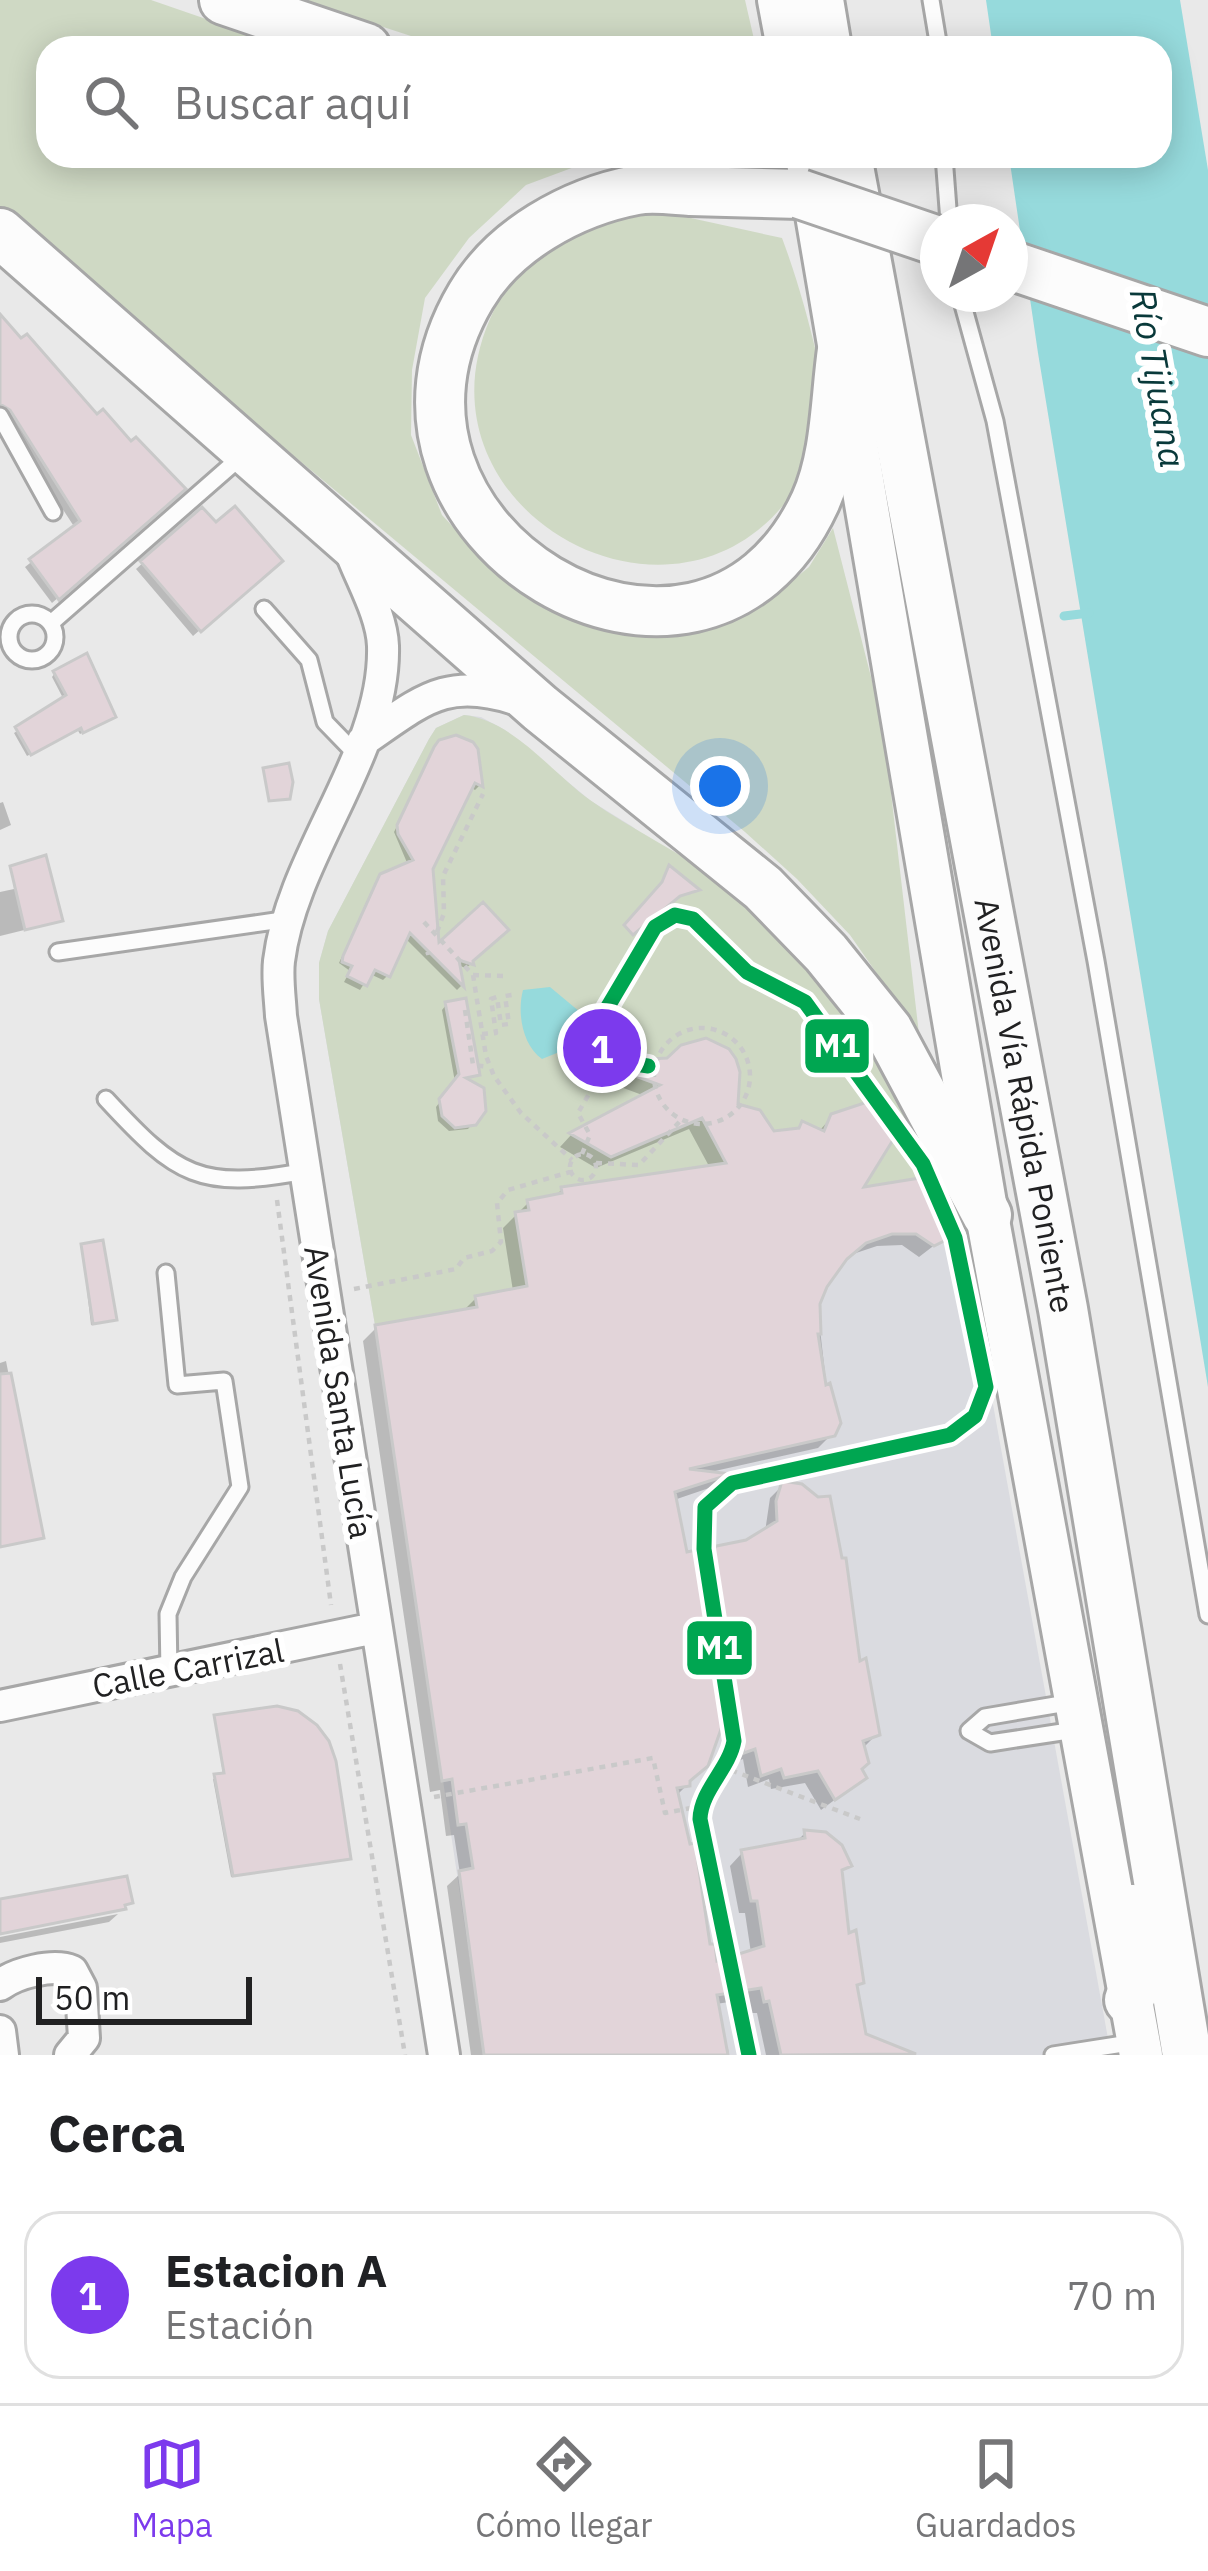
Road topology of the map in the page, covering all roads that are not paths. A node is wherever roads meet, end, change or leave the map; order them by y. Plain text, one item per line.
1 (224, 0) edge
2 (779, 0) edge
3 (819, 0) edge
4 (931, 0) edge
5 (330, 36) edge
6 (786, 36) edge
7 (825, 36) edge
8 (937, 36) edge
9 (760, 168) edge
10 (849, 168) edge
11 (945, 168) edge
12 (803, 175) edge
13 (948, 204) edge
14 (920, 232) edge
15 (0, 233) edge
16 (1028, 271) edge
17 (965, 312) edge
18 (1208, 332) edge
19 (842, 350) junction
20 (0, 416) edge
21 (248, 450) junction
22 (53, 512) dead end
23 (344, 534) junction
24 (264, 609) dead end
25 (51, 623) dead end
26 (540, 708) junction
27 (360, 748) junction
28 (289, 919) junction
29 (58, 952) dead end
30 (106, 1099) dead end
31 (306, 1171) junction
32 (987, 1215) junction
33 (166, 1273) dead end
34 (1111, 1591) junction
35 (1208, 1615) edge
36 (375, 1628) junction
37 (169, 1672) junction
38 (0, 1706) edge
39 (1076, 1716) junction
40 (0, 1985) edge
41 (0, 2031) edge
42 (1136, 2032) edge
43 (3, 2055) edge
44 (70, 2055) edge
45 (444, 2055) edge
46 (1053, 2055) edge
47 (1187, 2055) edge

1 - 5 highway
2 - 6 main road
3 - 7 highway
4 - 8 lane
9 - 12 highway
10 - 34 highway, Avenida Vía Rápida Poniente
11 - 13 lane
12 - 14 highway, bridge
12 - 19 main road, Avenida Vía Rápida Poniente
12 - 19 highway
15 - 21 highway
16 - 18 highway
17 - 35 lane
19 - 32 main road, Avenida Vía Rápida Poniente
20 - 22 lane
21 - 23 highway
21 - 25 lane
23 - 26 highway
23 - 27 street, Avenida Santa Lucía
24 - 27 lane
26 - 27 street
26 - 32 highway
27 - 28 street, Avenida Santa Lucía
28 - 29 lane
28 - 31 street, Avenida Santa Lucía
30 - 31 lane
31 - 36 street, Avenida Santa Lucía
32 - 39 main road, Avenida Vía Rápida Poniente
33 - 37 lane
34 - 42 highway
34 - 47 highway, Avenida Vía Rápida Poniente
36 - 37 street, Calle Carrizal
36 - 45 street, Avenida Santa Lucía
37 - 38 street, Calle Carrizal
39 - 39 lane
39 - 42 main road, Avenida Vía Rápida Poniente
40 - 44 street
41 - 43 street
42 - 46 lane

